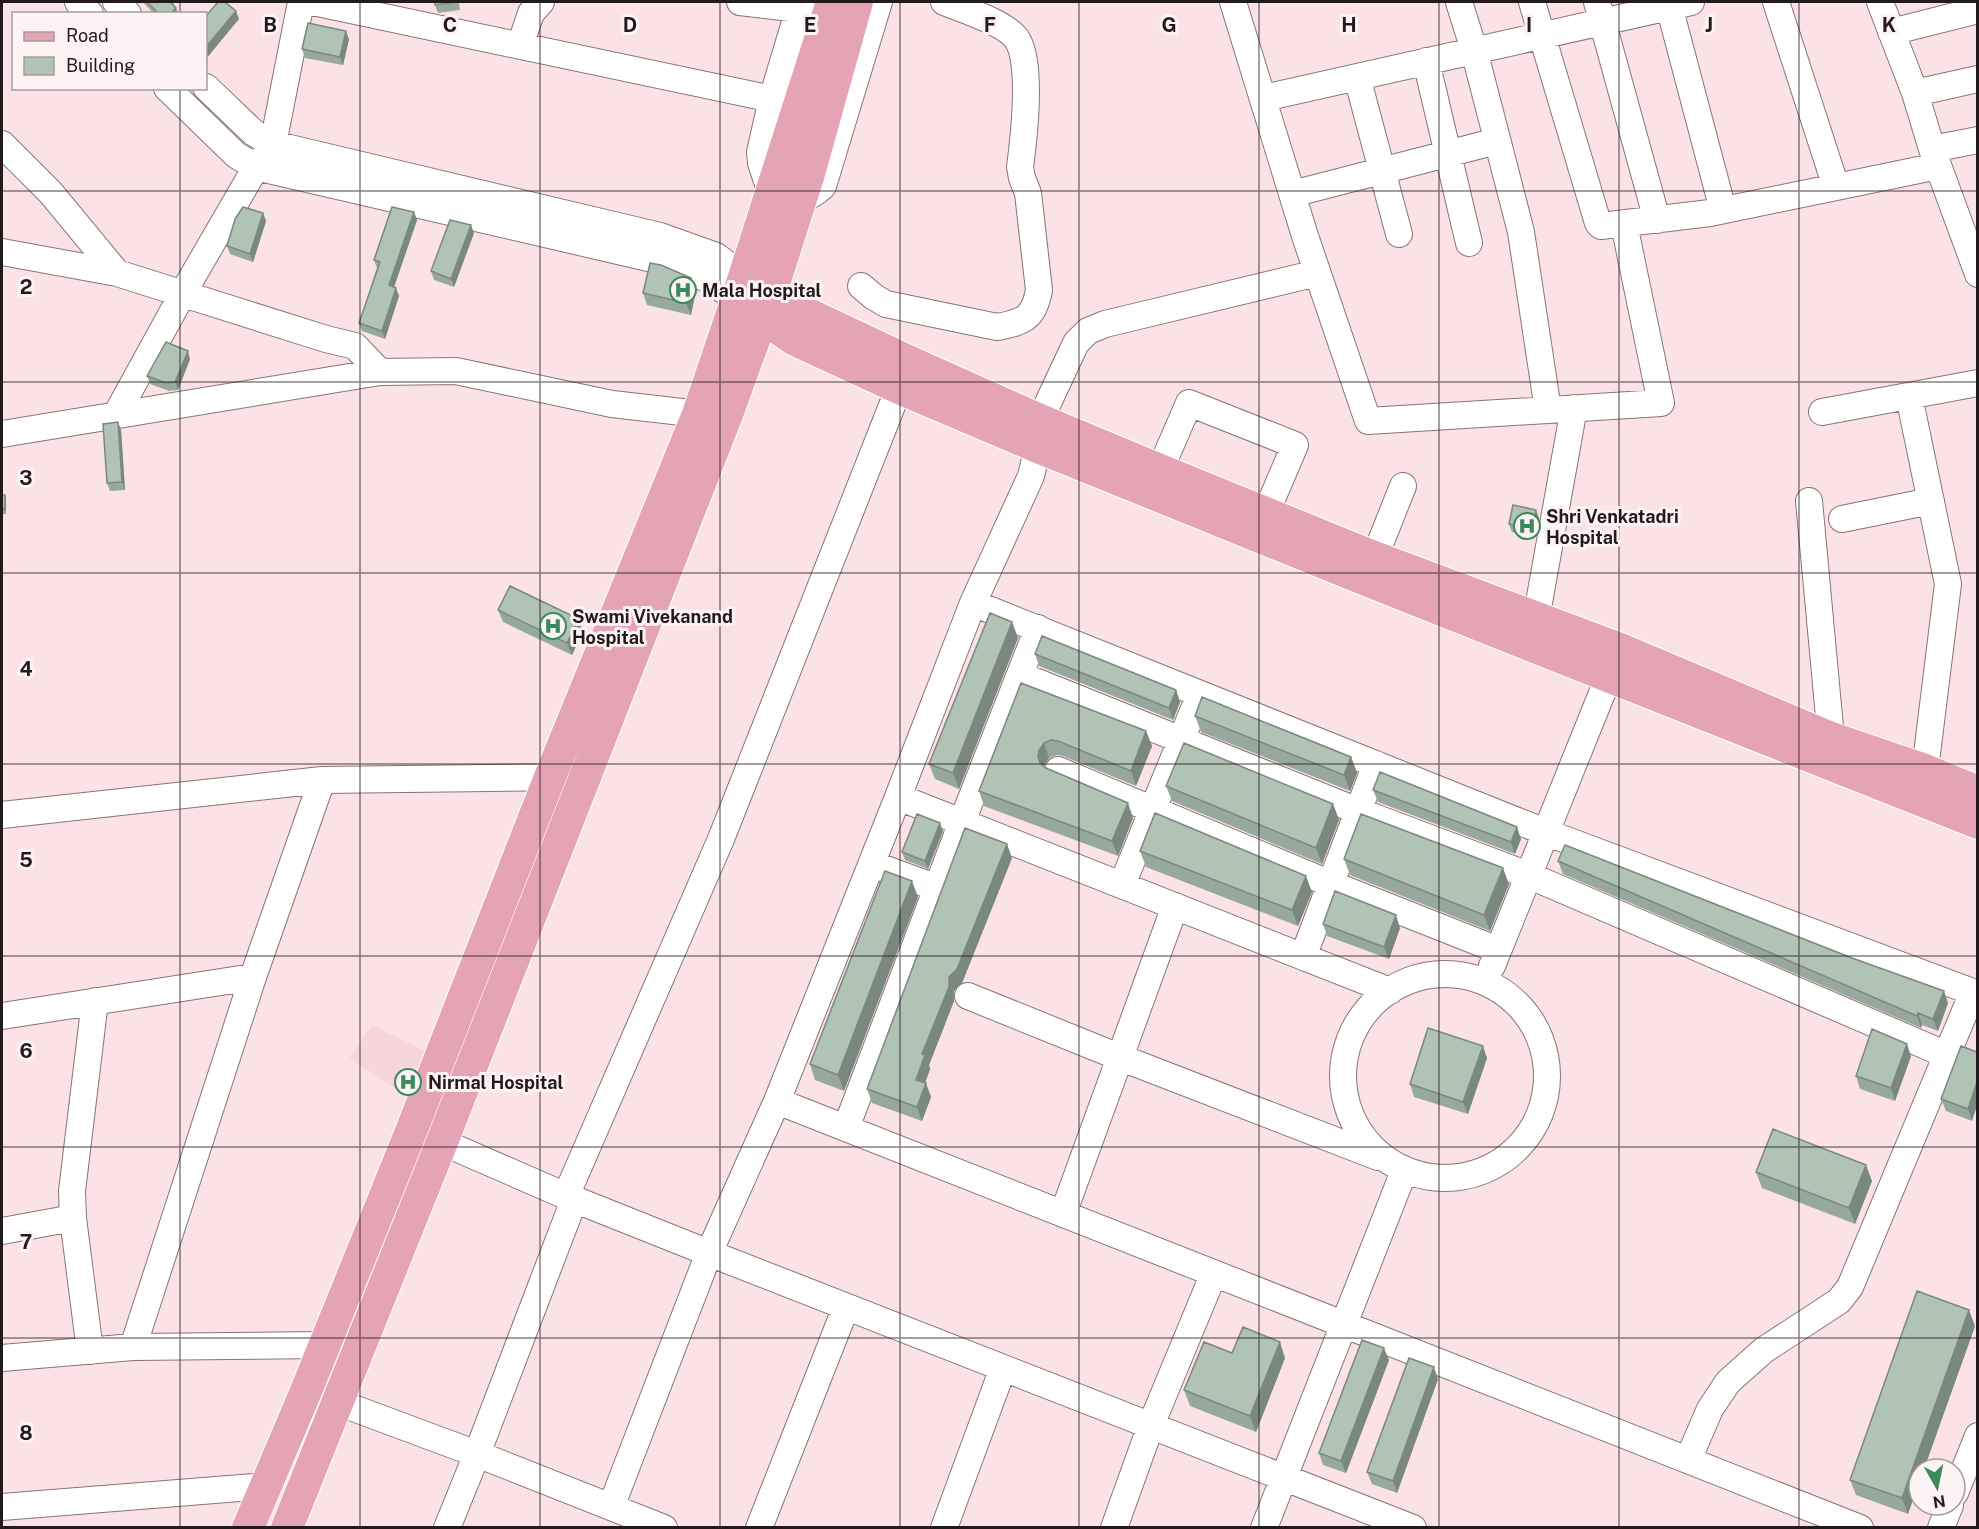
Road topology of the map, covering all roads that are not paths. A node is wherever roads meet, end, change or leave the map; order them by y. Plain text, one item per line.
1 (301, 2) edge
2 (314, 2) edge
3 (541, 2) edge
4 (740, 2) edge
5 (832, 2) edge
6 (856, 2) edge
7 (879, 2) edge
8 (944, 2) edge
9 (1233, 2) edge
10 (1459, 2) edge
11 (1532, 2) edge
12 (1776, 2) edge
13 (1881, 2) edge
14 (1676, 3) edge
15 (800, 5) edge
16 (1977, 10) edge
17 (1600, 11) edge
18 (1891, 32) junction
19 (1543, 35) junction
20 (520, 46) junction
21 (1474, 50) junction
22 (1426, 61) junction
23 (1358, 77) junction
24 (1977, 79) edge
25 (207, 88) edge
26 (169, 90) edge
27 (1915, 93) junction
28 (1264, 98) junction
29 (772, 99) junction
30 (1977, 140) edge
31 (1497, 141) junction
32 (2, 144) edge
33 (273, 144) junction
34 (1447, 153) junction
35 (1935, 157) junction
36 (256, 167) junction
37 (1382, 171) junction
38 (1836, 187) junction
39 (1292, 194) junction
40 (786, 196) junction
41 (1723, 210) junction
42 (1657, 220) junction
43 (1624, 224) junction
44 (1969, 228) edge
45 (1399, 234) dead end
46 (1469, 243) dead end
47 (2, 252) edge
48 (117, 273) junction
49 (1317, 273) junction
50 (1977, 274) edge
51 (861, 285) dead end
52 (740, 288) junction
53 (183, 293) junction
54 (766, 307) junction
55 (380, 372) junction
56 (1977, 383) edge
57 (899, 388) junction
58 (1909, 396) junction
59 (1574, 408) junction
60 (1548, 410) junction
61 (1822, 412) dead end
62 (116, 415) junction
63 (712, 416) junction
64 (2, 434) edge
65 (1039, 434) junction
66 (1160, 470) junction
67 (1403, 486) dead end
68 (1809, 501) dead end
69 (1931, 501) junction
70 (1266, 513) junction
71 (1842, 519) dead end
72 (1370, 569) junction
73 (973, 603) junction
74 (1536, 619) junction
75 (1038, 628) junction
76 (1615, 663) junction
77 (1020, 675) junction
78 (1200, 694) junction
79 (1831, 738) junction
80 (1182, 740) junction
81 (1376, 764) junction
82 (1058, 770) edge
83 (1924, 770) junction
84 (549, 777) junction
85 (586, 778) junction
86 (322, 780) junction
87 (1977, 792) edge
88 (898, 797) junction
89 (1152, 811) junction
90 (1358, 811) junction
91 (2, 815) edge
92 (962, 822) junction
93 (1977, 823) edge
94 (1545, 832) junction
95 (872, 864) junction
96 (1528, 875) junction
97 (1330, 884) junction
98 (1122, 885) junction
99 (937, 888) junction
100 (1175, 906) junction
101 (1498, 950) junction
102 (1303, 957) junction
103 (253, 977) junction
104 (1486, 981) junction
105 (1390, 991) junction
106 (1975, 993) edge
107 (968, 996) dead end
108 (95, 1001) junction
109 (2, 1016) edge
110 (1947, 1055) junction
111 (1119, 1058) junction
112 (777, 1101) junction
113 (846, 1128) junction
114 (412, 1129) junction
115 (442, 1142) junction
116 (1394, 1165) junction
117 (570, 1198) junction
118 (1063, 1214) junction
119 (73, 1218) junction
120 (2, 1231) edge
121 (709, 1253) junction
122 (1214, 1273) junction
123 (846, 1307) junction
124 (1345, 1324) junction
125 (324, 1345) junction
126 (133, 1347) junction
127 (90, 1351) junction
128 (2, 1354) edge
129 (1003, 1368) junction
130 (306, 1390) junction
131 (338, 1402) junction
132 (1151, 1425) junction
133 (1977, 1436) edge
134 (477, 1454) junction
135 (1688, 1460) junction
136 (1967, 1462) edge
137 (1284, 1477) junction
138 (265, 1486) junction
139 (2, 1507) edge
140 (611, 1507) junction
141 (248, 1527) edge
142 (287, 1527) edge
143 (447, 1527) edge
144 (664, 1527) edge
145 (759, 1527) edge
146 (944, 1527) edge
147 (1114, 1527) edge
148 (1264, 1527) edge
149 (1413, 1527) edge
150 (1860, 1527) edge

1 - 33 street
2 - 20 street
3 - 20 street
4 - 15 street
5 - 40 main road
6 - 40 main road
7 - 40 street
8 - 51 street
9 - 28 street
10 - 21 street
11 - 19 street
12 - 38 street
13 - 18 street
14 - 17 street
14 - 41 street
15 - 29 street
16 - 18 street
17 - 19 street
17 - 42 street
18 - 27 street
19 - 21 street
19 - 43 street
20 - 29 street
21 - 22 street
21 - 31 street
22 - 23 street
22 - 34 street
23 - 28 street
23 - 37 street
24 - 27 street
25 - 33 street
26 - 36 street
27 - 35 street
28 - 39 street
29 - 40 street
30 - 35 street
31 - 34 street
31 - 60 street
32 - 48 street
33 - 36 street
33 - 52 street
34 - 37 street
34 - 46 street
35 - 38 street
35 - 44 street
36 - 52 street
36 - 53 street
37 - 39 street
37 - 45 street
38 - 41 street
39 - 49 street
40 - 52 main road
40 - 54 main road
41 - 42 street
42 - 43 street
43 - 59 street
44 - 50 street
47 - 48 street
48 - 53 street
49 - 60 street
49 - 65 street
52 - 54 main road
52 - 63 main road
53 - 55 street
53 - 62 street
54 - 57 main road
54 - 63 main road
54 - 65 main road
55 - 62 street
55 - 63 street
56 - 58 street
57 - 65 main road
57 - 117 street
58 - 61 street
58 - 69 street
59 - 60 street
59 - 74 street
62 - 64 street
63 - 84 main road
63 - 85 main road
65 - 66 main road
65 - 72 main road
65 - 73 street
66 - 70 main road
66 - 70 street
67 - 72 street
68 - 79 street
69 - 71 street
69 - 83 street
70 - 72 main road
72 - 74 main road
72 - 76 main road
73 - 75 street
73 - 88 street
74 - 76 main road
75 - 77 street
75 - 78 street
76 - 79 main road
76 - 93 main road
76 - 94 street
77 - 80 street
77 - 92 street
78 - 80 street
78 - 81 street
79 - 83 main road
80 - 89 street
80 - 90 street
81 - 90 street
81 - 94 street
82 - 89 street
83 - 87 main road
84 - 85 street
84 - 86 street
84 - 114 main road
85 - 115 main road
86 - 91 street
86 - 103 street
88 - 92 street
88 - 95 street
89 - 97 street
89 - 98 street
90 - 96 street
90 - 97 street
92 - 98 street
92 - 99 street
94 - 96 street
94 - 106 street
95 - 99 street
95 - 112 street
96 - 101 street
96 - 110 street
97 - 101 street
97 - 102 street
98 - 100 street
99 - 113 street
100 - 102 street
100 - 111 street
101 - 104 street
102 - 105 street
103 - 108 street
103 - 126 street
104 - 105 street
104 - 116 street
105 - 116 street
106 - 110 street
107 - 111 street
108 - 109 street
108 - 119 street
110 - 135 street
111 - 116 street
111 - 118 street
112 - 113 street
112 - 121 street
113 - 118 street
114 - 115 street
114 - 125 main road
115 - 117 street
115 - 131 main road
116 - 124 street
117 - 121 street
117 - 134 street
118 - 122 street
119 - 120 street
119 - 127 street
121 - 123 street
121 - 140 street
122 - 124 street
122 - 132 street
123 - 129 street
123 - 145 street
124 - 135 street
124 - 137 street
125 - 126 street
125 - 130 main road
126 - 127 street
127 - 128 street
129 - 132 street
129 - 146 street
130 - 131 street
130 - 138 main road
131 - 134 street
131 - 142 main road
132 - 137 street
132 - 147 street
133 - 136 street
134 - 140 street
134 - 143 street
135 - 150 street
137 - 148 street
137 - 149 street
138 - 139 street
138 - 141 main road
140 - 144 street

